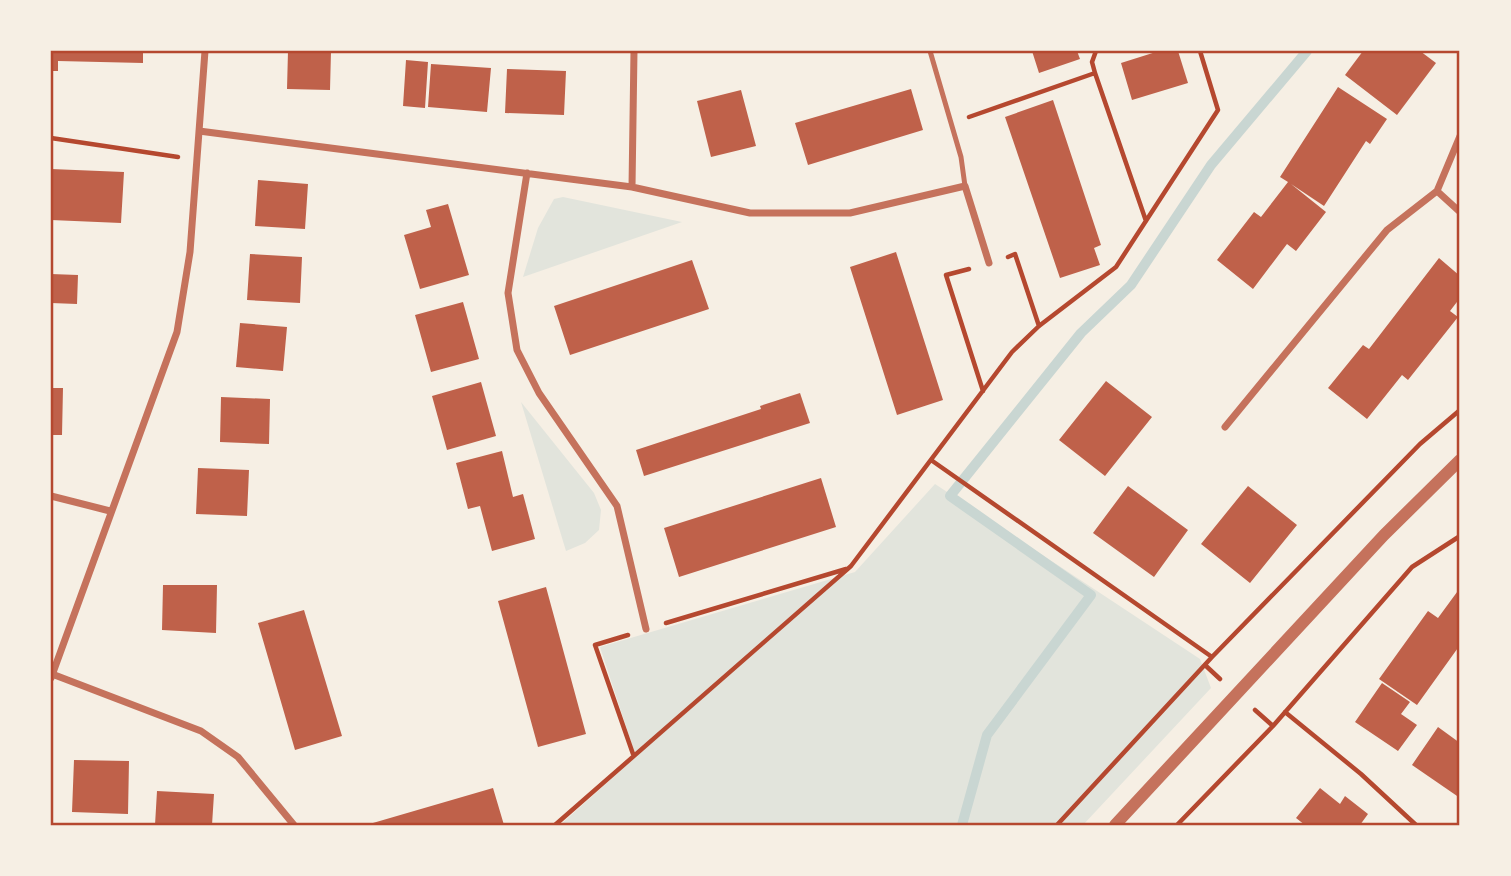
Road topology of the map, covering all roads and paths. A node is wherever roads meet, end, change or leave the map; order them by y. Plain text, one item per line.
1 (205, 51) edge
2 (634, 51) edge
3 (930, 51) edge
4 (1096, 51) edge
5 (1200, 51) edge
6 (1095, 73) junction
7 (951, 123) junction
8 (199, 131) junction
9 (1460, 136) edge
10 (51, 138) edge
11 (196, 159) junction
12 (527, 173) junction
13 (965, 186) junction
14 (632, 187) junction
15 (1437, 191) junction
16 (1460, 212) edge
17 (1146, 221) junction
18 (989, 263) junction
19 (1039, 326) junction
20 (983, 392) junction
21 (1460, 410) edge
22 (1225, 427) dead end
23 (931, 460) junction
24 (1460, 460) edge
25 (51, 496) edge
26 (110, 511) junction
27 (1460, 536) edge
28 (847, 569) junction
29 (646, 629) junction
30 (1212, 657) junction
31 (52, 676) edge
32 (1286, 712) junction
33 (633, 754) junction
34 (294, 825) edge
35 (555, 825) edge
36 (1057, 825) edge
37 (1115, 825) edge
38 (1177, 825) edge
39 (1416, 825) edge

1 - 8 street
2 - 14 street
3 - 7 lane
4 - 6 path
5 - 17 path
6 - 7 path
6 - 17 path
7 - 13 lane
8 - 11 street
8 - 12 street
9 - 15 street
10 - 11 path
11 - 26 street
12 - 14 street
12 - 29 street
13 - 14 street
13 - 18 street
15 - 16 street
15 - 22 street
17 - 19 path
18 - 19 path
18 - 20 path
19 - 20 path
20 - 23 path
21 - 30 path
23 - 28 path
23 - 30 path
24 - 37 street
25 - 26 street
26 - 31 street
27 - 32 path
28 - 29 path
28 - 33 path
29 - 33 path
30 - 36 path
31 - 34 street
32 - 38 path
32 - 39 path
33 - 35 path

